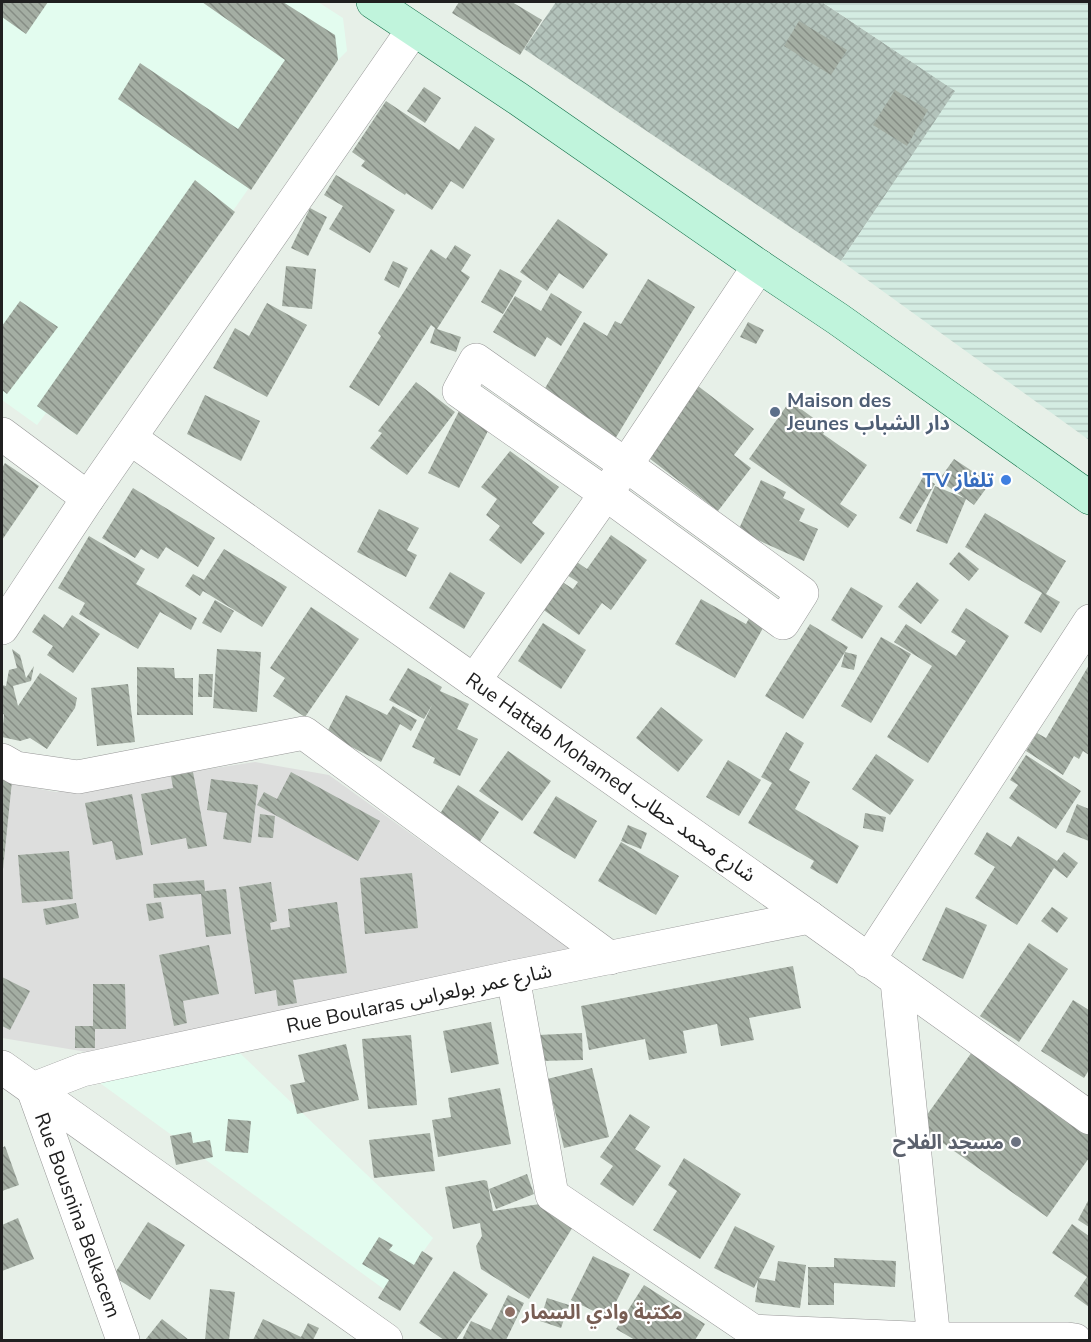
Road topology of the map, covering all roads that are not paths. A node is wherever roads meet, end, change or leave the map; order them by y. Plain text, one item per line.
1 (373, 2) edge
2 (412, 30) junction
3 (759, 266) junction
4 (2, 434) edge
5 (130, 438) junction
6 (627, 465) junction
7 (606, 494) junction
8 (88, 498) junction
9 (1089, 498) edge
10 (1089, 621) edge
11 (2, 628) edge
12 (474, 681) junction
13 (2, 760) edge
14 (809, 917) junction
15 (610, 958) junction
16 (868, 961) junction
17 (513, 977) junction
18 (897, 981) junction
19 (2, 1067) edge
20 (33, 1089) junction
21 (1089, 1118) edge
22 (934, 1340) edge
23 (123, 1341) edge
24 (386, 1341) edge
25 (1075, 1341) edge

1 - 2 main road
2 - 3 main road
2 - 5 street
3 - 6 street
3 - 9 main road
4 - 8 street
5 - 8 street
5 - 12 street, Rue Hattab Mohamed شارع محمد حطاب
6 - 7 street
6 - 7 street
6 - 7 street
7 - 12 street
8 - 11 street
10 - 16 street
12 - 14 street, Rue Hattab Mohamed شارع محمد حطاب
13 - 15 street
14 - 15 street, Rue Boularas شارع عمر بولعراس
14 - 16 street, Rue Hattab Mohamed شارع محمد حطاب
15 - 17 street, Rue Boularas شارع عمر بولعراس
16 - 18 street, Rue Hattab Mohamed شارع محمد حطاب
17 - 20 street, Rue Boularas شارع عمر بولعراس
17 - 22 street
18 - 21 street, Rue Hattab Mohamed شارع محمد حطاب
18 - 22 street
19 - 20 street
20 - 23 street, Rue Bousnina Belkacem
20 - 24 street
22 - 25 street

